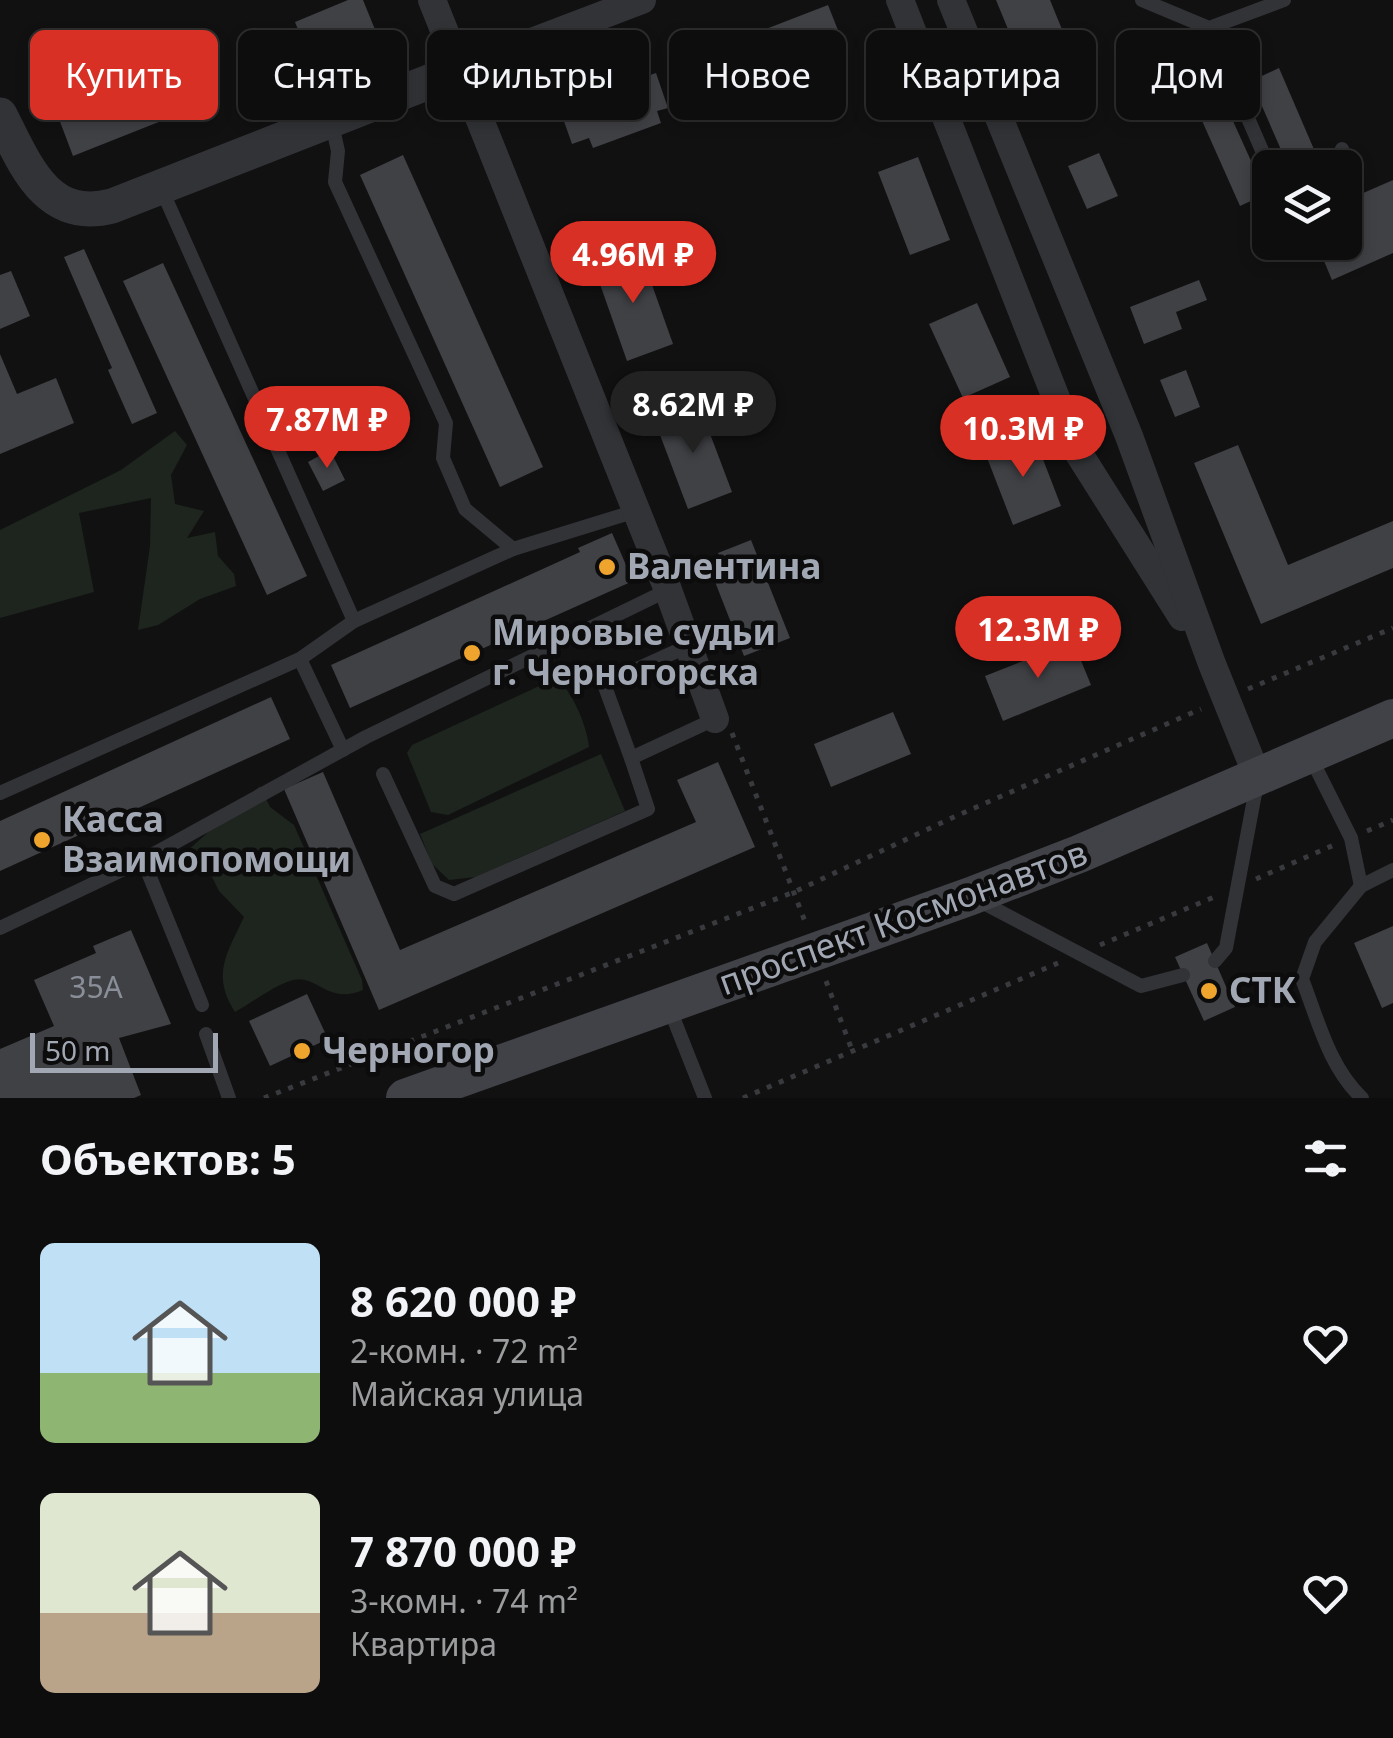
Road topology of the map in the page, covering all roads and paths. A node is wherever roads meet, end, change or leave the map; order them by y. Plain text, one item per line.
1 (432, 0) edge
2 (642, 0) edge
3 (900, 0) edge
4 (951, 0) edge
5 (1142, 0) edge
6 (1284, 0) edge
7 (1209, 28) junction
8 (439, 30) edge
9 (564, 30) edge
10 (0, 115) edge
11 (330, 120) joint
12 (470, 120) edge
13 (1262, 150) edge
14 (160, 187) junction
15 (636, 511) junction
16 (513, 548) junction
17 (668, 590) junction
18 (354, 621) junction
19 (1393, 628) edge
20 (688, 646) junction
21 (300, 659) junction
22 (1212, 664) junction
23 (1227, 697) junction
24 (1393, 718) edge
25 (715, 719) junction
26 (343, 750) junction
27 (1309, 756) junction
28 (631, 758) junction
29 (383, 774) dead end
30 (1258, 778) junction
31 (0, 792) edge
32 (143, 860) junction
33 (1393, 870) edge
34 (1361, 886) junction
35 (794, 892) junction
36 (972, 896) junction
37 (0, 928) edge
38 (1214, 961) dead end
39 (1183, 975) dead end
40 (825, 978) dead end
41 (202, 1005) dead end
42 (668, 1006) junction
43 (206, 1034) dead end
44 (852, 1050) dead end
45 (229, 1098) edge
46 (264, 1098) edge
47 (405, 1098) edge
48 (706, 1098) edge
49 (1362, 1098) edge

1 - 8 street
2 - 9 street
3 - 22 street
4 - 22 street
5 - 7 lane
6 - 7 lane
7 - 13 lane
10 - 14 street
11 - 14 street
11 - 16 lane
12 - 15 street
14 - 18 lane
15 - 16 lane
15 - 17 street
16 - 18 lane
17 - 20 street
17 - 26 lane
18 - 21 lane
19 - 23 path
20 - 25 street
20 - 28 lane
21 - 26 lane
21 - 31 lane
22 - 23 street
23 - 30 street
23 - 35 path
24 - 27 main road, проспект Космонавтов
25 - 28 lane
25 - 35 path
26 - 32 lane
27 - 30 main road, проспект Космонавтов
27 - 34 lane
28 - 29 lane
30 - 36 main road, проспект Космонавтов
30 - 38 lane
32 - 37 lane
32 - 41 lane
33 - 34 lane
34 - 49 lane
35 - 46 path
36 - 39 lane
36 - 42 main road, проспект Космонавтов
40 - 44 path
42 - 47 main road, проспект Космонавтов
42 - 48 lane
43 - 45 lane

